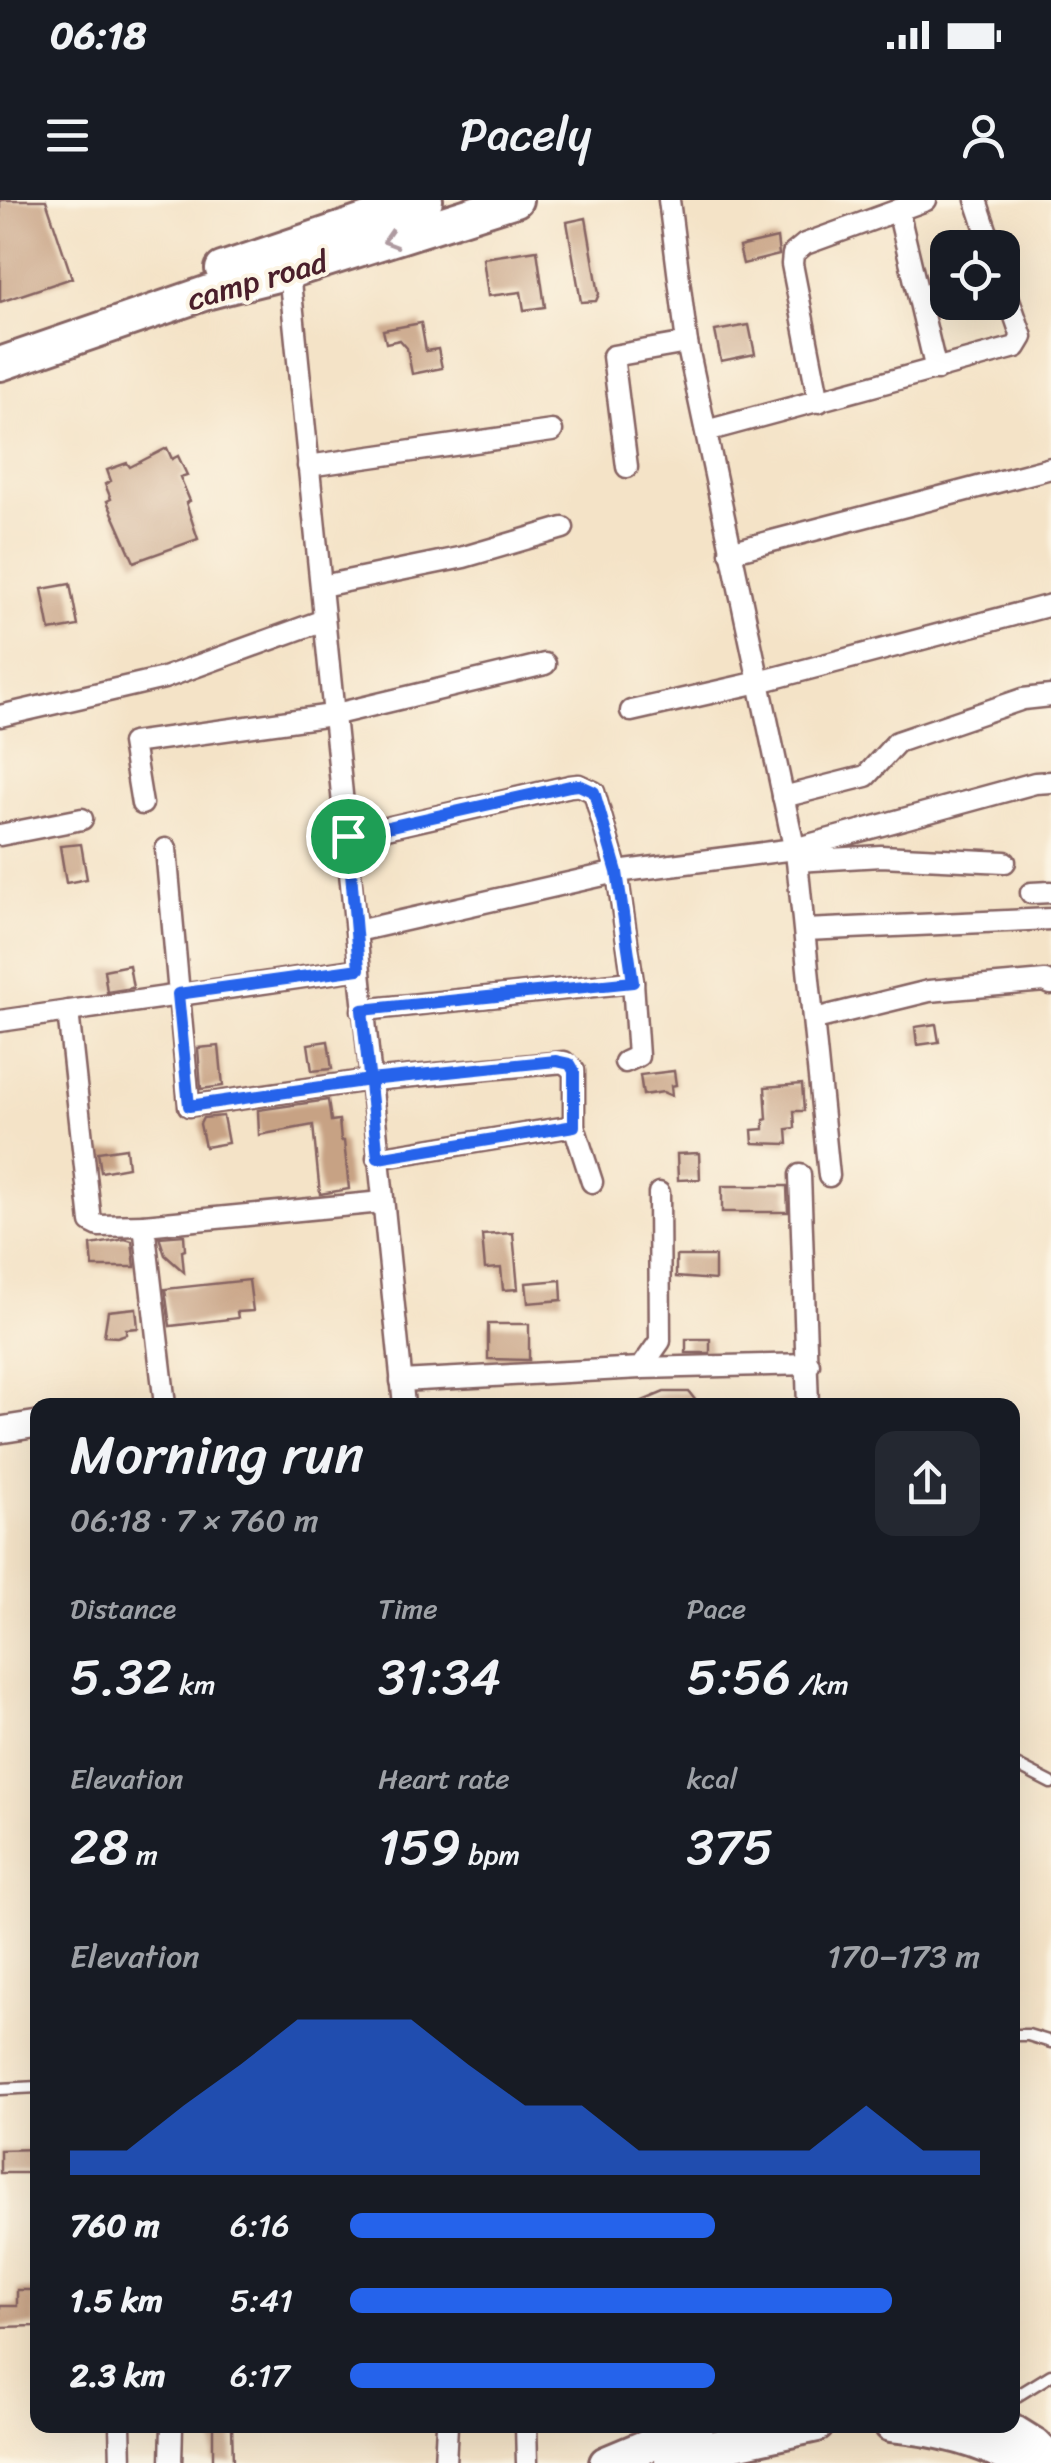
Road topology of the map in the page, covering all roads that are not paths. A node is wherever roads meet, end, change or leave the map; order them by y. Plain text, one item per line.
1 (426, 200) edge
2 (516, 200) edge
3 (669, 200) edge
4 (926, 200) edge
5 (976, 200) edge
6 (898, 210) junction
7 (986, 230) edge
8 (289, 272) junction
9 (1017, 320) edge
10 (687, 343) junction
11 (0, 345) edge
12 (0, 364) edge
13 (936, 370) junction
14 (820, 402) junction
15 (706, 430) junction
16 (552, 431) dead end
17 (308, 466) junction
18 (627, 466) dead end
19 (1051, 468) edge
20 (563, 528) dead end
21 (730, 552) junction
22 (322, 586) junction
23 (1051, 604) edge
24 (324, 620) junction
25 (545, 664) dead end
26 (759, 682) junction
27 (1051, 696) edge
28 (630, 711) dead end
29 (332, 715) junction
30 (0, 716) edge
31 (1051, 782) edge
32 (783, 797) junction
33 (142, 804) dead end
34 (82, 819) dead end
35 (0, 835) edge
36 (348, 836) junction
37 (166, 849) dead end
38 (796, 855) junction
39 (1005, 862) dead end
40 (617, 872) junction
41 (1051, 920) edge
42 (805, 930) junction
43 (356, 931) junction
44 (359, 969) junction
45 (633, 982) junction
46 (1051, 984) edge
47 (178, 994) junction
48 (362, 1010) junction
49 (68, 1011) junction
50 (815, 1019) junction
51 (0, 1021) edge
52 (625, 1062) dead end
53 (370, 1080) junction
54 (574, 1126) junction
55 (378, 1158) junction
56 (800, 1175) dead end
57 (830, 1176) dead end
58 (592, 1182) dead end
59 (659, 1193) dead end
60 (382, 1202) junction
61 (144, 1225) junction
62 (808, 1364) junction
63 (641, 1368) junction
64 (401, 1382) junction
65 (165, 1398) edge
66 (403, 1398) edge
67 (808, 1398) edge
68 (30, 1425) edge
69 (0, 1430) edge
70 (1020, 1767) edge
71 (1051, 1783) edge
72 (1020, 2035) edge
73 (1051, 2042) edge
74 (30, 2087) edge
75 (0, 2088) edge
76 (1051, 2376) edge
77 (1020, 2393) edge
78 (120, 2433) edge
79 (172, 2433) edge
80 (447, 2433) edge
81 (526, 2433) edge
82 (780, 2433) edge
83 (949, 2433) edge
84 (995, 2440) edge
85 (662, 2443) edge
86 (1051, 2461) edge
87 (120, 2463) edge
88 (171, 2463) edge
89 (445, 2463) edge
90 (527, 2463) edge
91 (606, 2463) edge
92 (1021, 2463) edge

1 - 11 main road, camp road
2 -> 8 main road, camp road
3 - 10 street
4 - 6 street
5 - 7 street
6 - 13 street
6 - 14 street
8 - 12 main road, camp road
8 - 17 street
9 - 13 street
10 - 15 street
10 - 18 street
13 - 14 street
14 - 15 street
15 - 21 street
16 - 17 street
17 - 22 street
19 - 21 street
20 - 22 street
21 - 26 street
22 - 24 street
23 - 26 street
24 - 29 street
24 - 30 street
25 - 29 street
26 - 28 street
26 - 32 street
27 - 32 street
29 - 33 street
29 - 36 street
31 - 38 street
32 - 38 street
34 - 35 street
36 - 40 street
36 - 43 street
37 - 47 street
38 - 39 street
38 - 40 street
38 - 42 street
40 - 43 street
40 - 45 street
41 - 42 street
42 - 50 street
43 - 44 street
44 - 47 street
44 - 48 street
45 - 48 street
45 - 52 street
46 - 50 street
47 - 49 street
47 - 53 street
48 - 53 street
49 - 51 street
49 - 61 street
50 - 57 street
53 - 54 street
53 - 55 street
54 - 55 street
54 - 58 street
55 - 60 street
56 - 62 street
59 - 63 street
60 - 61 street
60 - 64 street
61 - 65 street
62 - 63 street
62 - 67 street
63 - 64 street
64 - 66 street
68 - 69 street
70 - 71 lane
72 - 73 lane
74 - 75 lane
76 - 77 lane
78 - 87 street
79 - 88 street
80 - 89 street
81 - 90 street
82 - 85 main road
83 - 84 main road
84 - 86 main road
84 - 92 main road
85 - 91 main road

